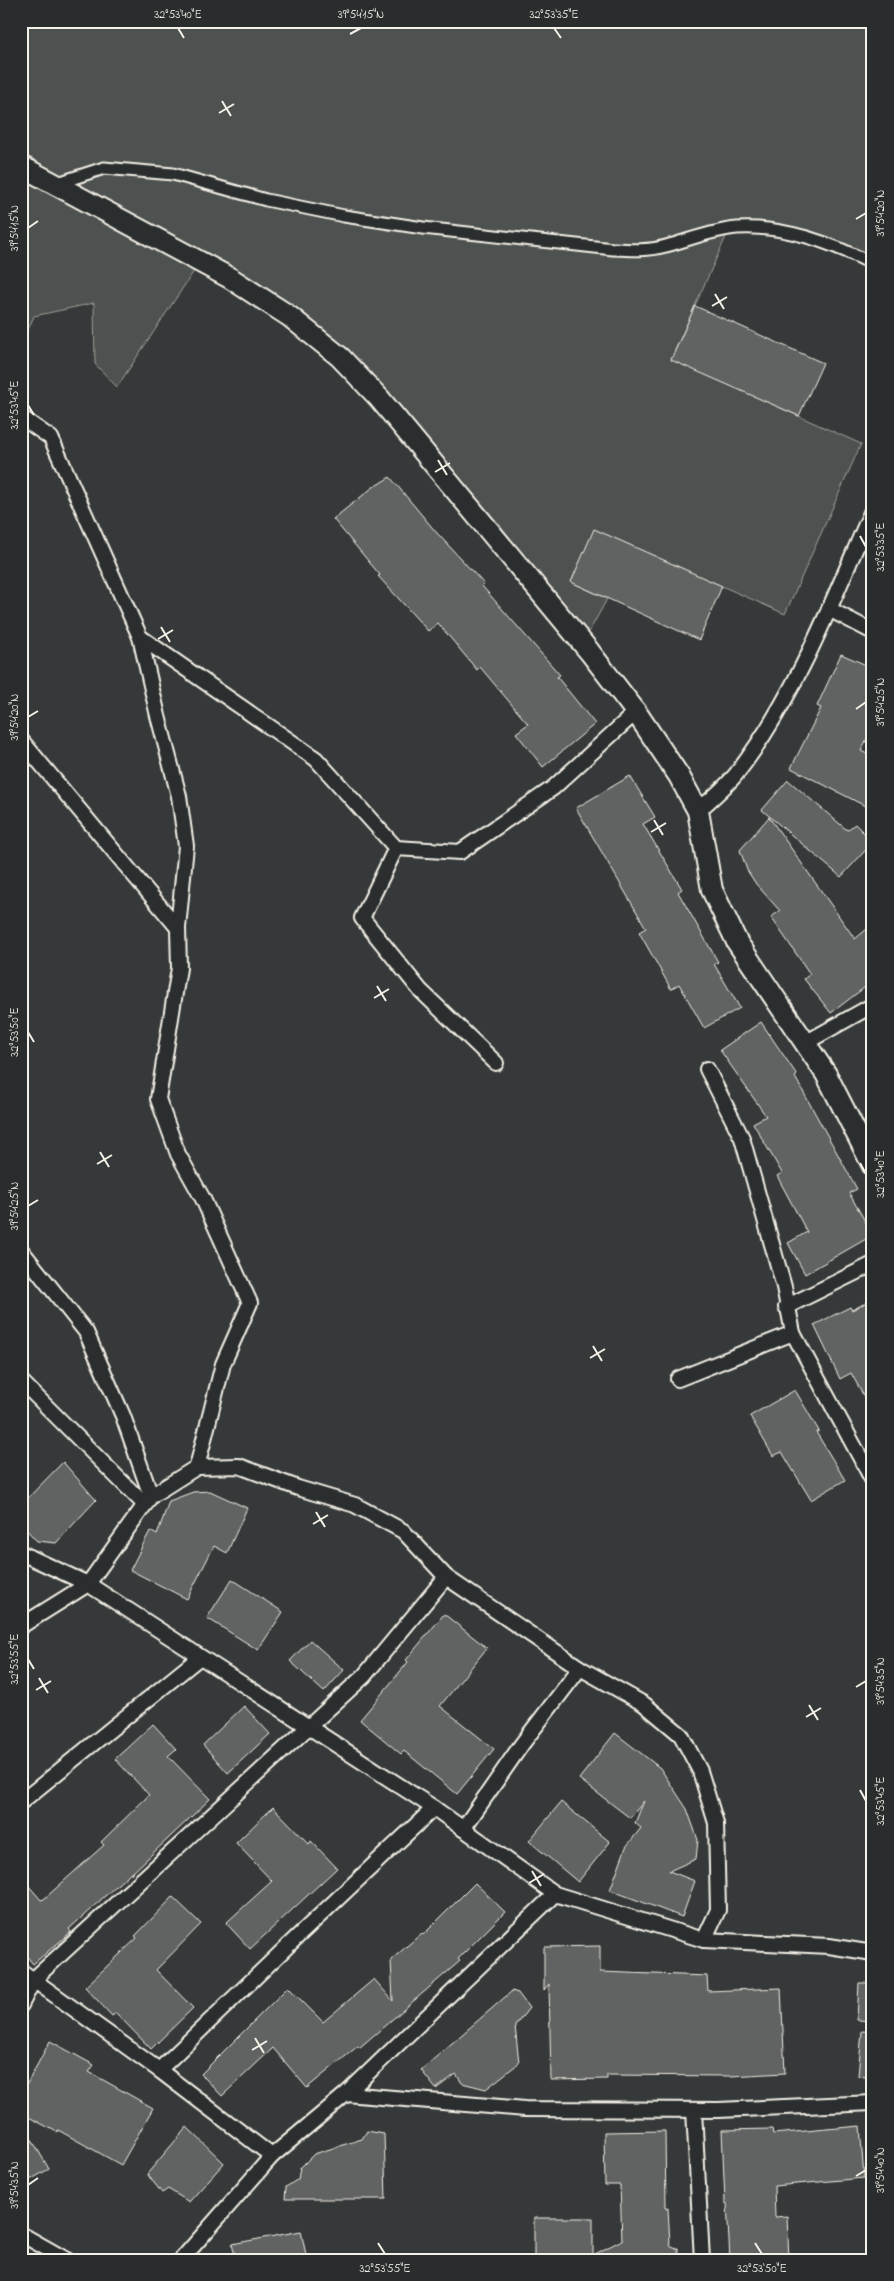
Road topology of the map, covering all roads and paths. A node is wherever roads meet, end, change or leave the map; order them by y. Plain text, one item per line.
1 (21, 166) edge
2 (55, 184) junction
3 (873, 264) edge
4 (21, 417) edge
5 (873, 508) edge
6 (829, 609) junction
7 (873, 632) edge
8 (140, 636) junction
9 (636, 712) junction
10 (21, 740) edge
11 (698, 810) junction
12 (396, 848) junction
13 (178, 928) junction
14 (873, 1005) edge
15 (805, 1043) junction
16 (496, 1063) dead end
17 (707, 1069) dead end
18 (873, 1166) edge
19 (21, 1250) edge
20 (873, 1264) edge
21 (786, 1307) junction
22 (793, 1334) junction
23 (678, 1379) dead end
24 (21, 1381) edge
25 (197, 1466) junction
26 (870, 1472) edge
27 (148, 1500) junction
28 (21, 1553) edge
29 (446, 1577) junction
30 (88, 1584) junction
31 (21, 1626) edge
32 (200, 1658) junction
33 (580, 1668) junction
34 (308, 1727) junction
35 (21, 1802) edge
36 (434, 1808) junction
37 (463, 1829) junction
38 (555, 1894) junction
39 (704, 1940) junction
40 (873, 1953) edge
41 (21, 1971) edge
42 (34, 1979) junction
43 (21, 2005) edge
44 (159, 2070) junction
45 (346, 2094) junction
46 (873, 2103) edge
47 (694, 2110) junction
48 (272, 2156) junction
49 (21, 2234) edge
50 (67, 2260) edge
51 (181, 2260) edge
52 (702, 2260) edge

1 - 2 main road
2 - 3 street
2 - 9 main road
4 - 8 street
5 - 6 street
6 - 7 street
6 - 11 street
8 - 12 street
8 - 13 street
9 - 11 main road
9 - 12 street
10 - 13 street
11 - 15 main road
12 - 16 street
13 - 25 street
14 - 15 street
15 - 18 main road
17 - 21 street
19 - 27 street
20 - 21 street
21 - 22 street
22 - 23 street
22 - 26 street
24 - 27 street
25 - 27 street
25 - 29 street
27 - 30 street
28 - 30 street
29 - 33 street
29 - 34 street
30 - 31 street
30 - 32 street
32 - 34 street
32 - 35 street
33 - 37 street
33 - 39 street
34 - 36 street
34 - 42 street
36 - 37 street
36 - 44 street
37 - 38 street
38 - 39 street
38 - 45 street
39 - 40 street
41 - 42 street
42 - 43 street
42 - 44 street
44 - 48 street
45 - 47 street
45 - 48 street
46 - 47 street
47 - 52 street
48 - 51 street
49 - 50 street

